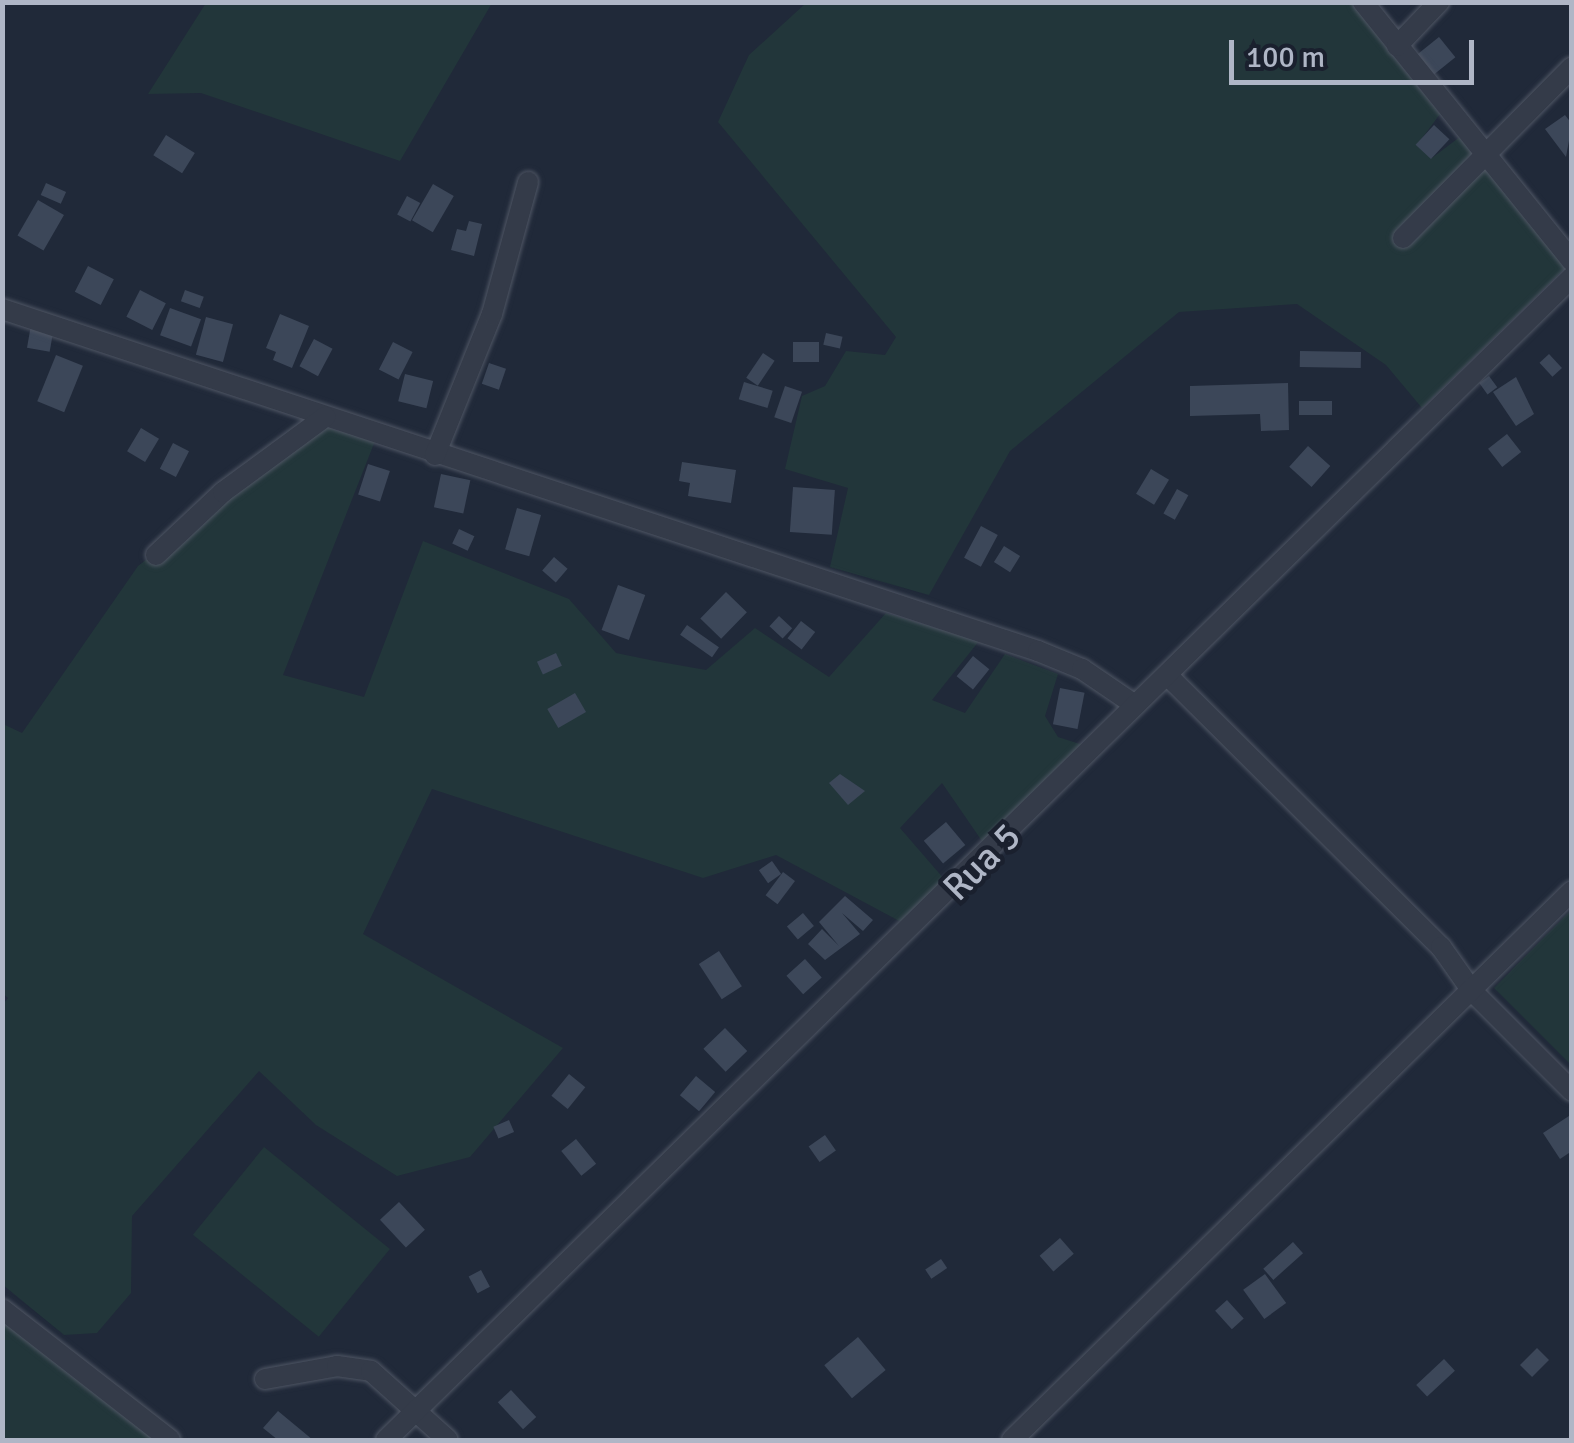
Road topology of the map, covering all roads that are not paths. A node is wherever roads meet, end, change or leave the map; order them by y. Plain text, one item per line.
1 (1363, 2) edge
2 (1438, 2) edge
3 (1397, 46) junction
4 (1572, 67) edge
5 (1488, 153) junction
6 (528, 182) dead end
7 (1403, 238) dead end
8 (1572, 261) edge
9 (1572, 277) edge
10 (2, 309) edge
11 (325, 417) junction
12 (435, 455) junction
13 (156, 555) dead end
14 (1167, 674) junction
15 (1135, 705) junction
16 (1572, 892) edge
17 (1472, 991) junction
18 (1572, 1091) edge
19 (2, 1309) edge
20 (265, 1378) dead end
21 (417, 1410) junction
22 (170, 1440) edge
23 (386, 1440) edge
24 (448, 1440) edge
25 (1012, 1440) edge

1 - 3 street
2 - 3 street
3 - 5 street
4 - 5 street
5 - 7 street
5 - 8 street
6 - 12 street
9 - 14 street, Rua 5
10 - 11 street
11 - 12 street
11 - 13 street
12 - 15 street
14 - 15 street, Rua 5
14 - 17 street
15 - 21 street, Rua 5
16 - 17 street
17 - 18 street
17 - 25 street
19 - 22 street
20 - 21 street
21 - 23 street, Rua 5
21 - 24 street

